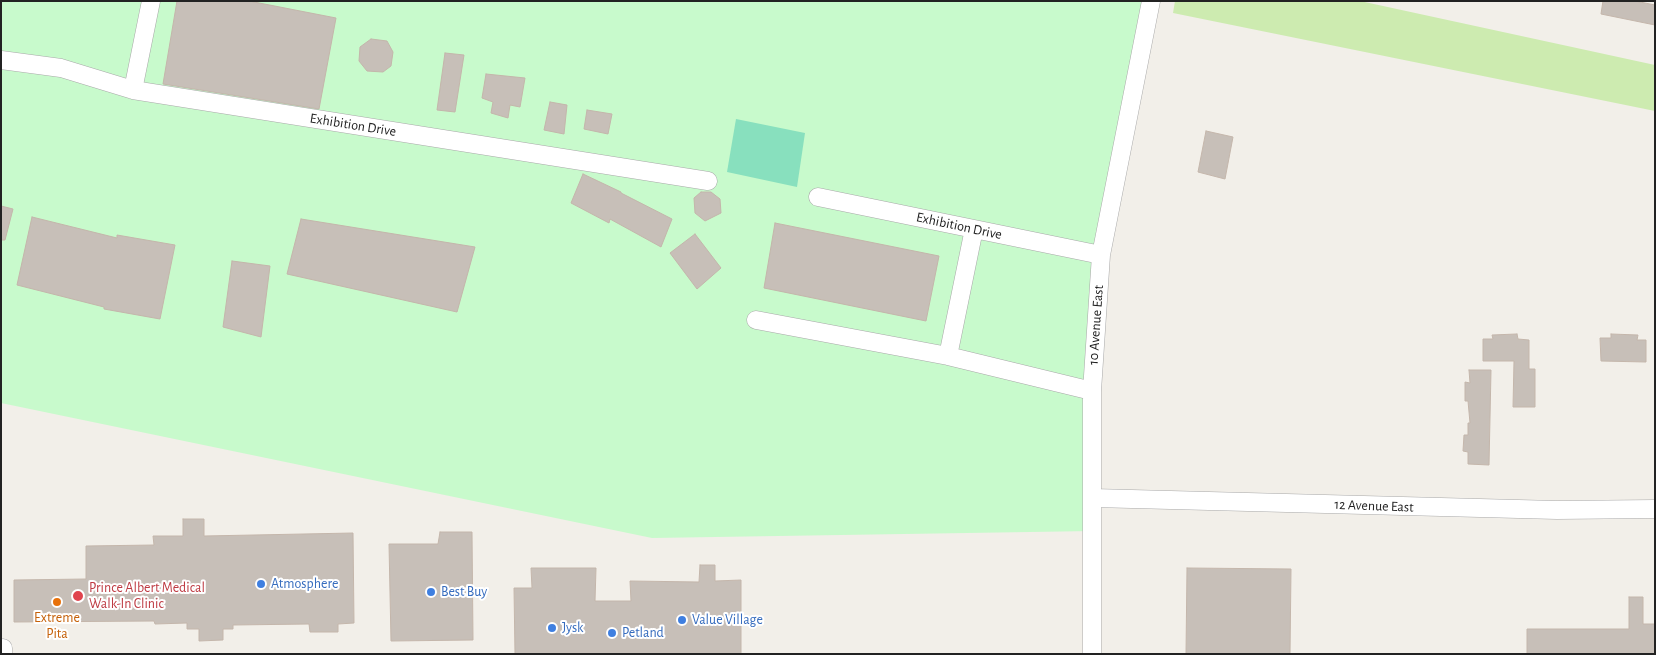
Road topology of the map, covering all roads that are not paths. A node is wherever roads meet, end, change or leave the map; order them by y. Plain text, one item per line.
1 (151, 1) edge
2 (1151, 1) edge
3 (1, 60) edge
4 (133, 90) junction
5 (708, 181) dead end
6 (818, 197) dead end
7 (974, 229) junction
8 (1101, 256) junction
9 (756, 320) dead end
10 (948, 356) junction
11 (1092, 391) junction
12 (1093, 498) junction
13 (1655, 509) edge
14 (1092, 654) edge

1 - 4 street
2 - 8 street, 10 Avenue East
3 - 4 street, Exhibition Drive
4 - 5 street, Exhibition Drive
6 - 7 street, Exhibition Drive
7 - 8 street, Exhibition Drive
7 - 10 street
8 - 11 street, 10 Avenue East
9 - 10 street
10 - 11 street
11 - 12 street, 10 Avenue East
12 - 13 street, 12 Avenue East
12 - 14 street, 10 Avenue East

